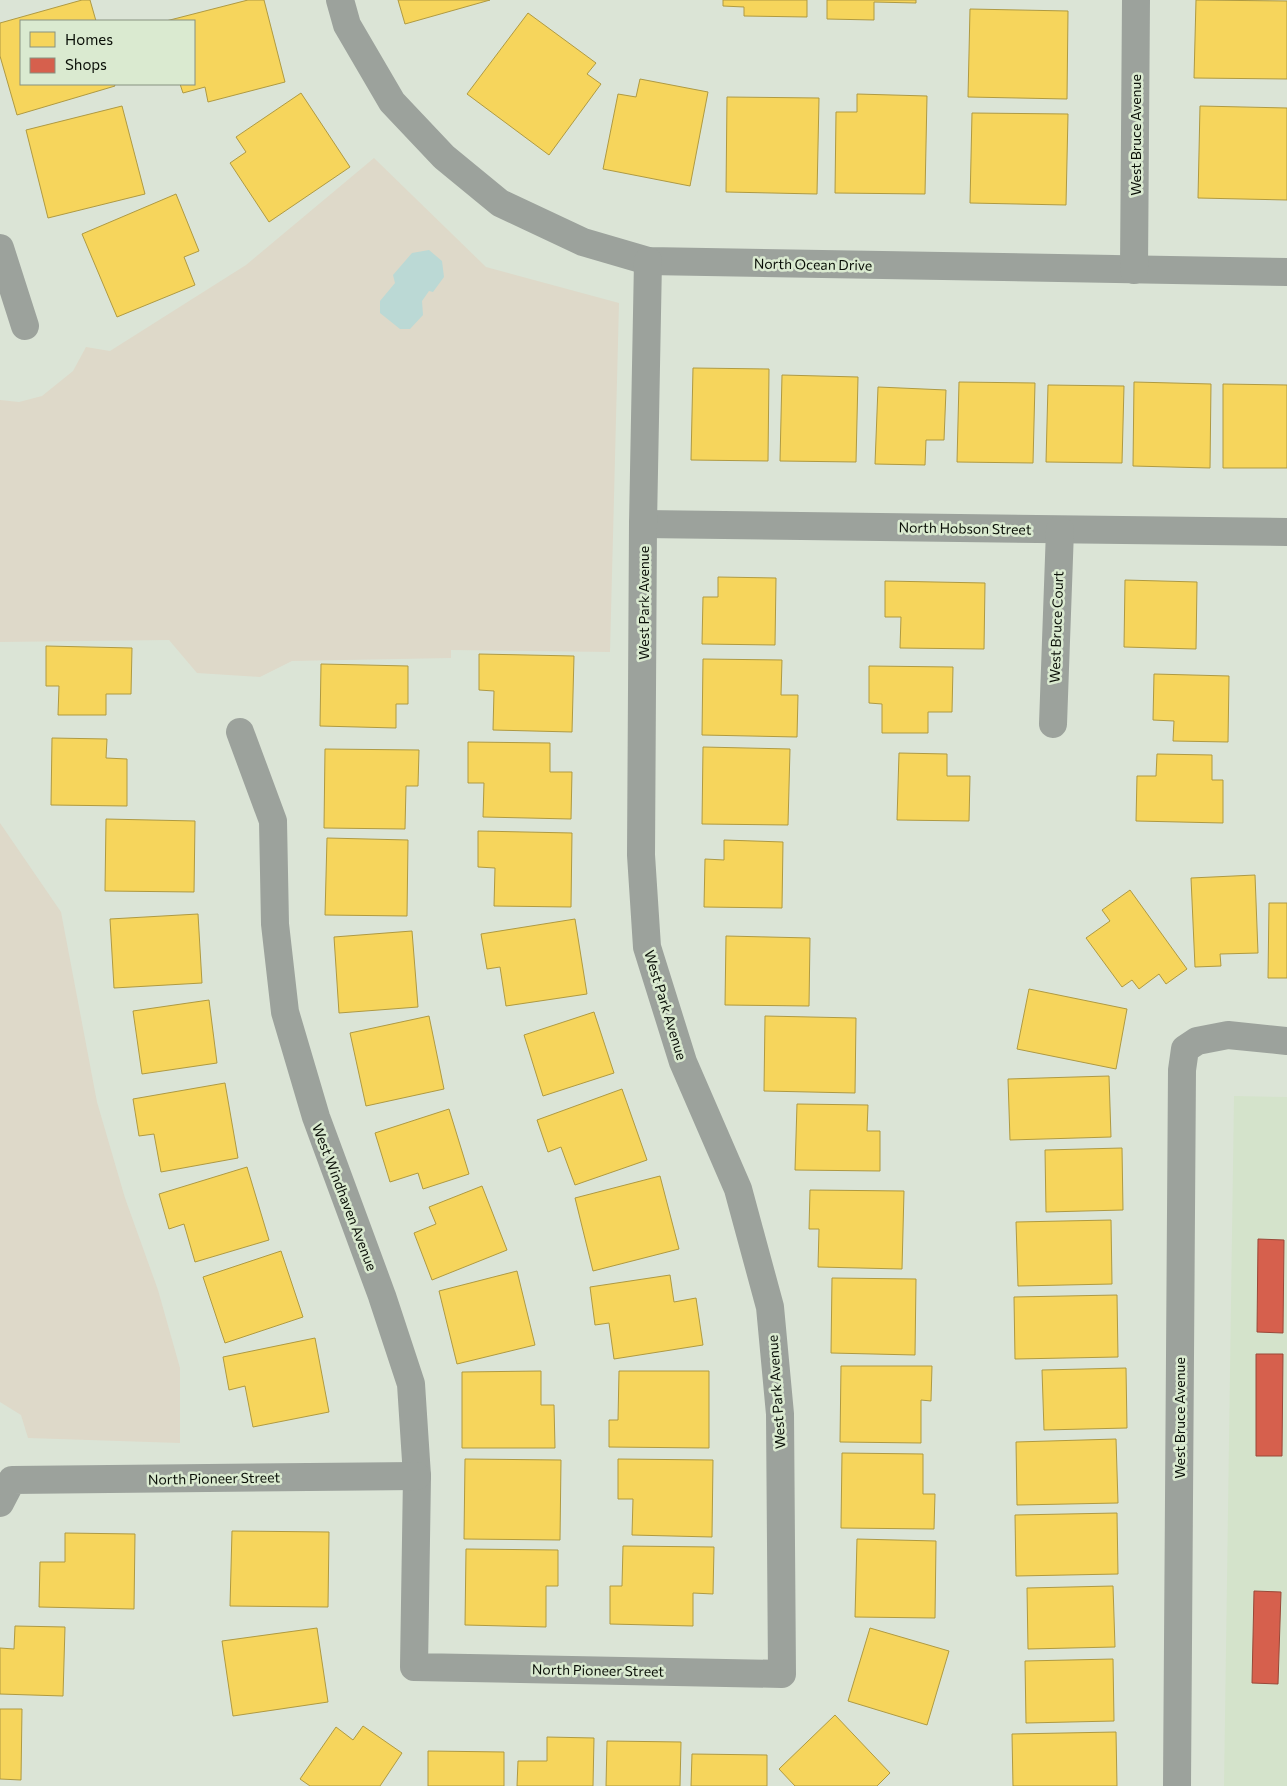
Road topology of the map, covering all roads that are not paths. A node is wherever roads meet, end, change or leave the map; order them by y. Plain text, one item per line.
1 (340, 0) edge
2 (1136, 0) edge
3 (0, 248) edge
4 (648, 261) junction
5 (1134, 270) junction
6 (1287, 272) edge
7 (25, 326) dead end
8 (643, 524) junction
9 (1060, 530) junction
10 (1287, 532) edge
11 (1053, 724) dead end
12 (240, 732) dead end
13 (1287, 1041) edge
14 (417, 1476) junction
15 (6, 1491) edge
16 (414, 1667) joint
17 (782, 1674) joint
18 (1177, 1786) edge

1 - 4 street, North Ocean Drive
2 - 5 street, West Bruce Avenue
3 - 7 street
4 - 5 street, North Ocean Drive
4 - 8 street, West Park Avenue
5 - 6 street, North Ocean Drive
8 - 9 street, North Hobson Street
8 - 17 street, West Park Avenue
9 - 10 street, North Hobson Street
9 - 11 street, West Bruce Court
12 - 14 street, West Windhaven Avenue
13 - 18 street, West Bruce Avenue
14 - 15 street, North Pioneer Street
14 - 16 street, West Windhaven Avenue
16 - 17 street, North Pioneer Street

